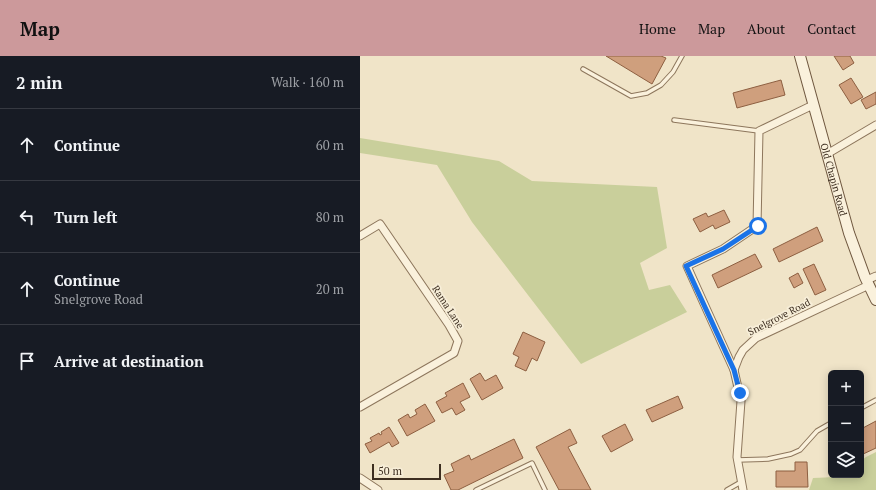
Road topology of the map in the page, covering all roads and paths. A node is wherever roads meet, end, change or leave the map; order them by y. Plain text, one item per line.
1 (682, 56) edge
2 (800, 56) edge
3 (583, 69) dead end
4 (813, 105) junction
5 (674, 120) dead end
6 (876, 125) edge
7 (760, 131) junction
8 (827, 154) junction
9 (360, 236) edge
10 (870, 280) edge
11 (876, 300) edge
12 (734, 370) junction
13 (876, 400) edge
14 (864, 406) edge
15 (360, 407) edge
16 (828, 424) edge
17 (737, 460) junction
18 (360, 478) edge
19 (741, 482) junction
20 (378, 490) edge
21 (476, 490) edge
22 (545, 490) edge
23 (727, 490) edge
24 (743, 490) edge

1 - 3 lane
2 - 4 street, Old Chapin Road
4 - 7 street
4 - 8 street, Old Chapin Road
5 - 7 lane
6 - 8 street
7 - 12 street
8 - 10 street, Old Chapin Road
9 - 15 street, Rama Lane
10 - 11 street, Old Chapin Road
10 - 12 street, Snelgrove Road
12 - 17 street
13 - 14 lane
16 - 17 lane
17 - 19 street
18 - 20 street
19 - 23 lane
19 - 24 street
21 - 22 lane

